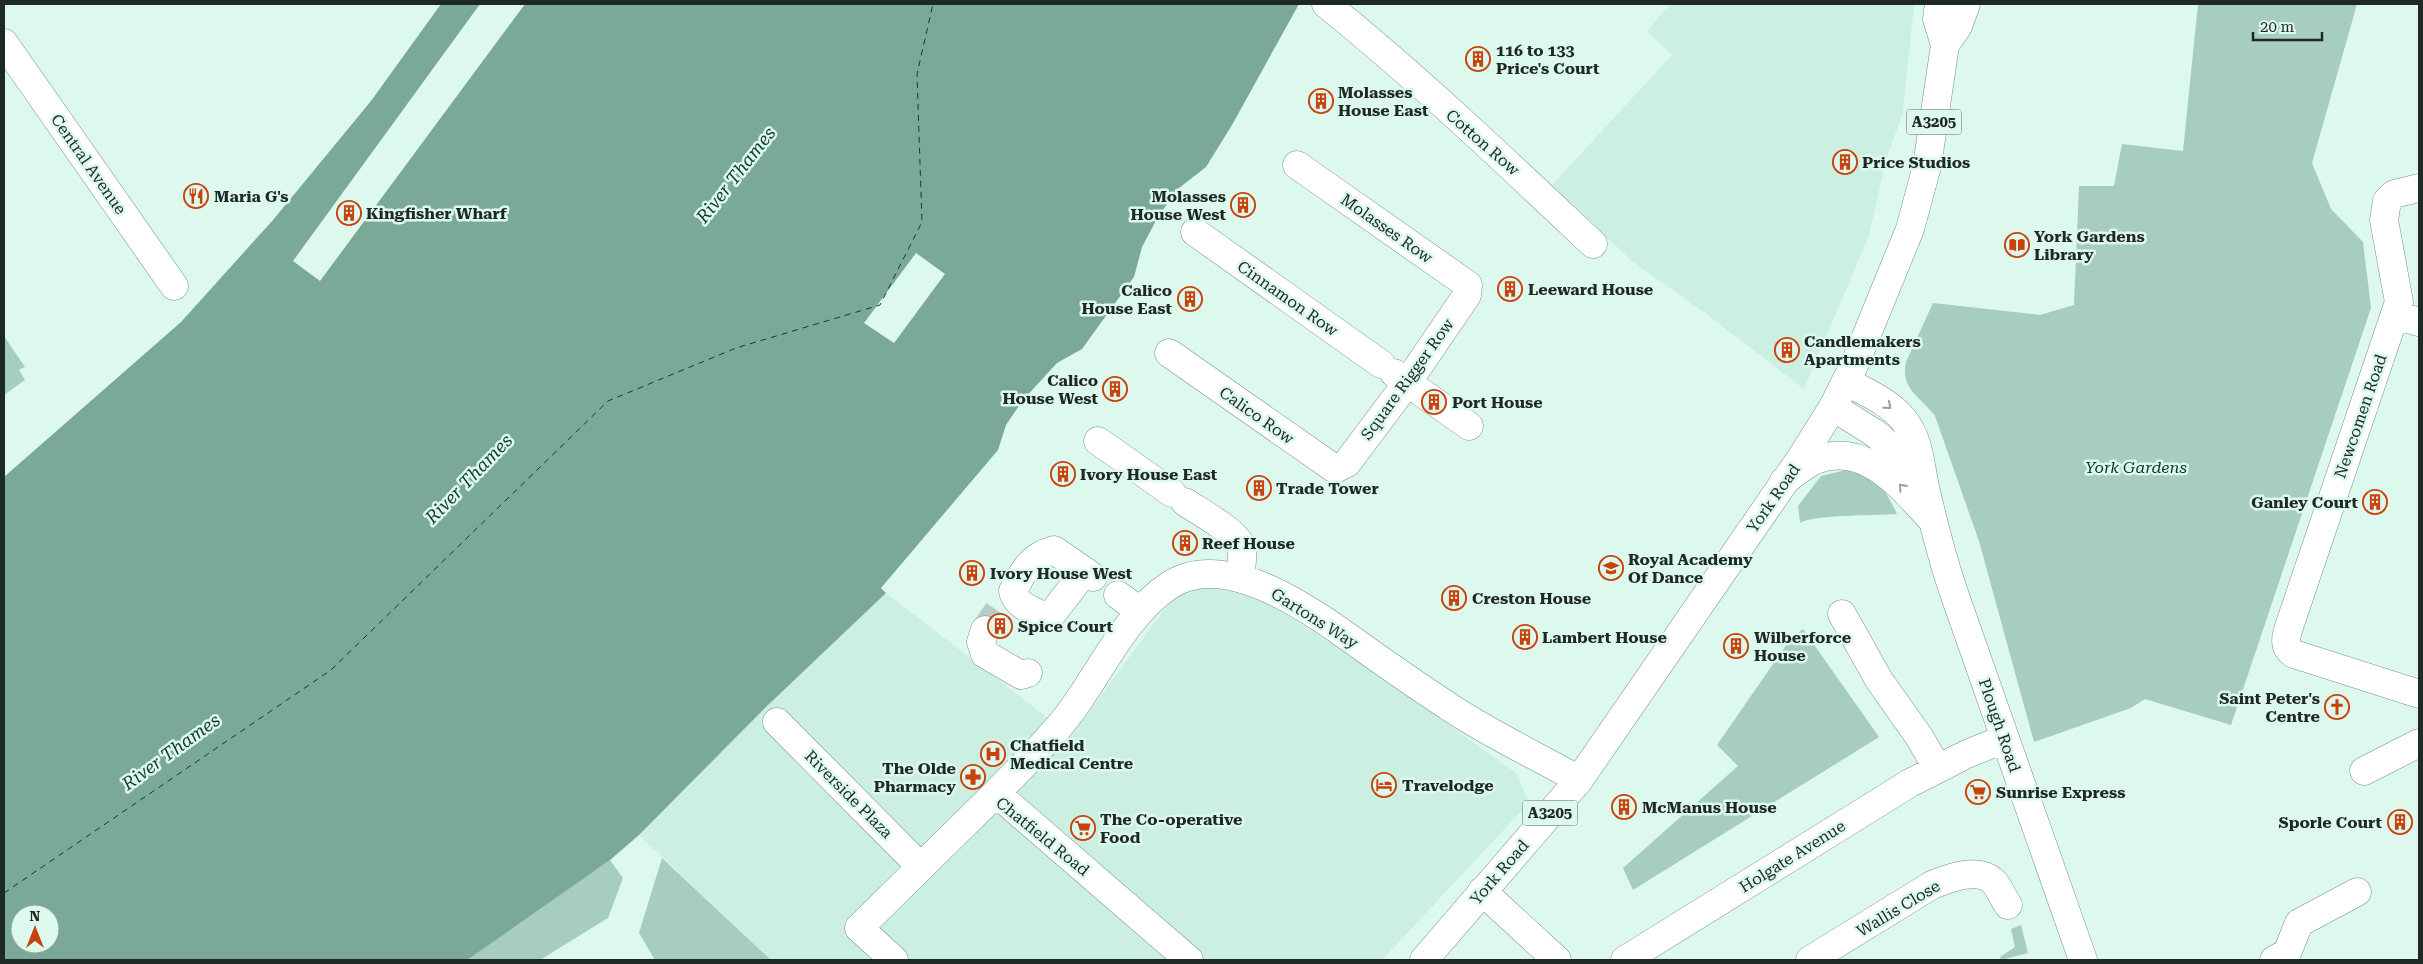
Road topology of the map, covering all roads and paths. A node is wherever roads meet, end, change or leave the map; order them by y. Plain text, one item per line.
1 (1326, 4) edge
2 (1939, 4) edge
3 (1966, 4) edge
4 (4, 43) edge
5 (1945, 45) junction
6 (1297, 166) dead end
7 (2413, 189) edge
8 (1195, 232) dead end
9 (1593, 244) dead end
10 (174, 286) dead end
11 (1467, 295) joint
12 (2407, 319) edge
13 (1169, 353) dead end
14 (1394, 373) junction
15 (1846, 381) junction
16 (1833, 407) junction
17 (1469, 426) dead end
18 (1098, 442) dead end
19 (1347, 463) joint
20 (1784, 481) junction
21 (1925, 486) junction
22 (1934, 523) junction
23 (1239, 578) junction
24 (1118, 595) dead end
25 (999, 611) junction
26 (1140, 611) junction
27 (1842, 614) dead end
28 (1028, 673) dead end
29 (2419, 694) edge
30 (777, 722) dead end
31 (2004, 739) junction
32 (2419, 743) edge
33 (1955, 759) junction
34 (2364, 771) dead end
35 (1579, 780) junction
36 (996, 793) junction
37 (920, 866) junction
38 (1482, 891) junction
39 (2357, 892) dead end
40 (2008, 905) dead end
41 (894, 960) edge
42 (1189, 960) edge
43 (1424, 960) edge
44 (1557, 960) edge
45 (1626, 960) edge
46 (1810, 960) edge
47 (2083, 960) edge
48 (2274, 960) edge

1 - 9 main road, Cotton Row
2 - 5 main road, York Road / A3205
3 - 5 main road, York Road / A3205
4 - 10 main road, Central Avenue
5 - 15 main road, York Road / A3205
6 - 11 main road, Molasses Row
7 - 12 main road, Newcomen Road
8 - 14 main road, Cinnamon Row
11 - 14 main road, Square Rigger Row
12 - 29 main road, Newcomen Road
13 - 19 main road, Calico Row
14 - 17 main road, Cinnamon Row
14 - 19 main road, Square Rigger Row
15 - 16 main road, York Road / A3205
15 -> 21 main road, Plough Road
16 - 20 main road, York Road / A3205
16 - 21 main road, Plough Road
18 - 23 main road
22 -> 20 main road
20 - 35 main road, York Road / A3205
21 - 22 main road, Plough Road
22 - 31 main road, Plough Road
23 - 26 main road, Gartons Way
23 - 35 main road, Gartons Way
24 - 26 main road
25 - 25 main road
25 - 28 main road
26 - 36 main road, Gartons Way
27 - 33 main road
30 - 37 main road, Riverside Plaza
31 - 33 main road, Holgate Avenue
31 - 47 main road, Plough Road
32 - 34 main road
33 - 45 main road, Holgate Avenue
35 - 38 main road, York Road / A3205
36 - 37 main road, Chatfield Road
36 - 42 main road, Chatfield Road
37 - 41 main road, Chatfield Road
38 - 43 main road, York Road / A3205
38 - 44 main road
39 - 48 main road
40 - 46 main road, Wallis Close

